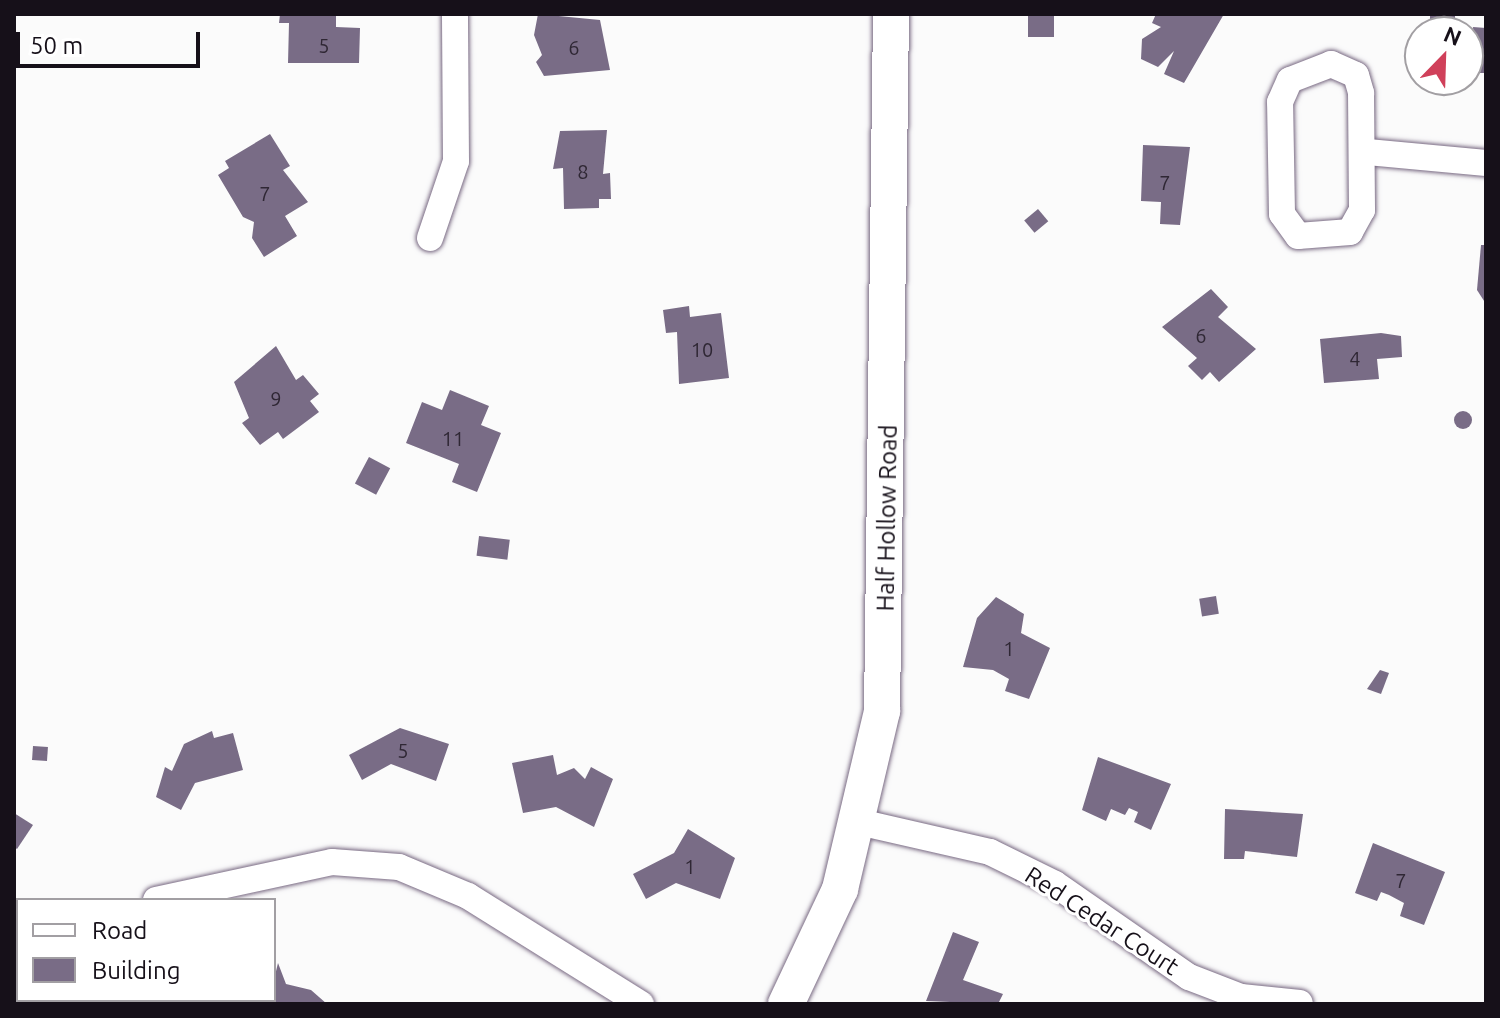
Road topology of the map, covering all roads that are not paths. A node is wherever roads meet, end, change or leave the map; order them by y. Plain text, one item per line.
1 (455, 14) edge
2 (891, 14) edge
3 (1367, 152) junction
4 (1486, 163) edge
5 (430, 238) dead end
6 (859, 822) junction
7 (165, 898) edge
8 (1300, 1003) edge
9 (641, 1004) edge
10 (786, 1004) edge

1 - 5 street
2 - 6 street, Half Hollow Road
3 - 3 street
3 - 4 street
6 - 8 street, Red Cedar Court
6 - 10 street, Half Hollow Road
7 - 9 street

